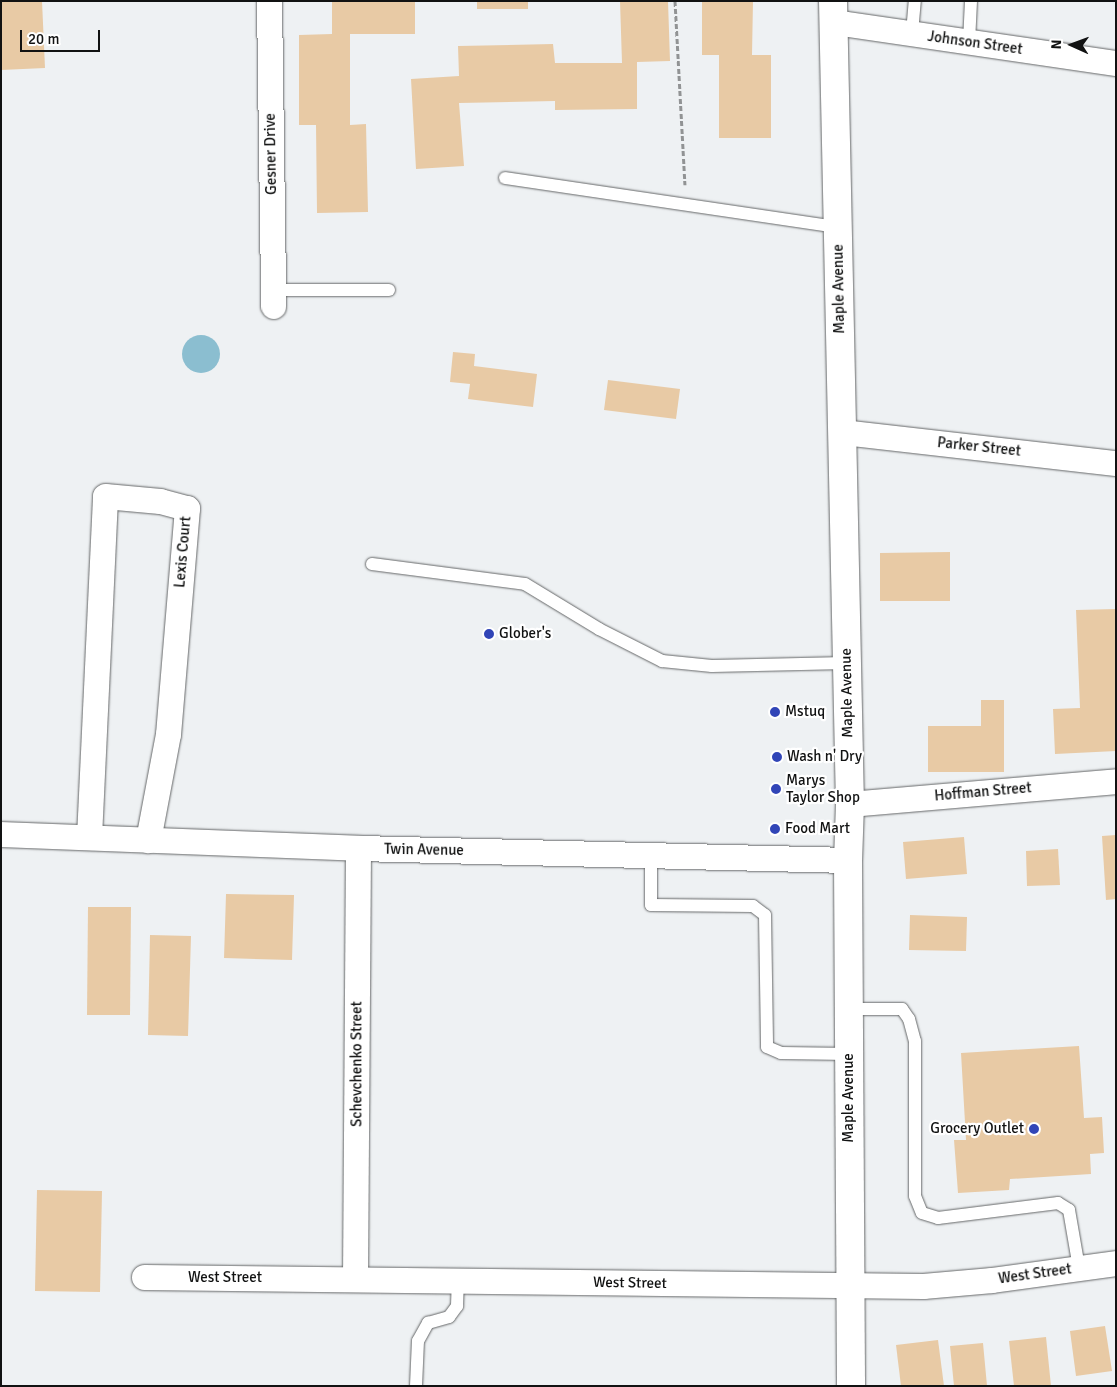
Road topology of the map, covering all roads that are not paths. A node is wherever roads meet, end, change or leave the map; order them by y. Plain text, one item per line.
1 (268, 1) edge
2 (915, 1) edge
3 (971, 1) edge
4 (833, 12) edge
5 (912, 33) junction
6 (969, 42) junction
7 (1116, 63) edge
8 (505, 178) dead end
9 (838, 227) junction
10 (389, 290) dead end
11 (273, 298) joint
12 (842, 432) junction
13 (1116, 463) edge
14 (372, 564) dead end
15 (846, 664) junction
16 (1116, 781) edge
17 (850, 804) junction
18 (1, 834) edge
19 (89, 838) junction
20 (148, 840) junction
21 (358, 848) junction
22 (651, 855) junction
23 (848, 860) junction
24 (849, 1009) junction
25 (849, 1054) junction
26 (1116, 1263) edge
27 (1079, 1268) junction
28 (144, 1278) dead end
29 (356, 1279) junction
30 (458, 1280) junction
31 (850, 1286) junction
32 (416, 1386) edge
33 (851, 1386) edge

1 - 11 street, Gesner Drive
2 - 5 lane
3 - 6 lane
4 - 5 street, Johnson Street
4 - 9 street, Maple Avenue
5 - 6 street, Johnson Street
6 - 7 street, Johnson Street
8 - 9 lane
9 - 12 street, Maple Avenue
10 - 11 lane
12 - 13 street, Parker Street
12 - 15 street, Maple Avenue
14 - 15 lane
15 - 17 street, Maple Avenue
16 - 17 street, Hoffman Street
17 - 23 street, Maple Avenue
18 - 19 street, Twin Avenue
19 - 20 street, Twin Avenue
19 - 20 street, Lexis Court
20 - 21 street, Twin Avenue
21 - 22 street, Twin Avenue
21 - 29 street, Schevchenko Street
22 - 23 street, Twin Avenue
22 - 25 lane
23 - 24 street, Maple Avenue
24 - 25 street, Maple Avenue
24 - 27 lane
25 - 31 street, Maple Avenue
26 - 27 street, West Street
27 - 31 street, West Street
28 - 29 street, West Street
29 - 30 street, West Street
30 - 31 street, West Street
30 - 32 lane
31 - 33 street, Maple Avenue

